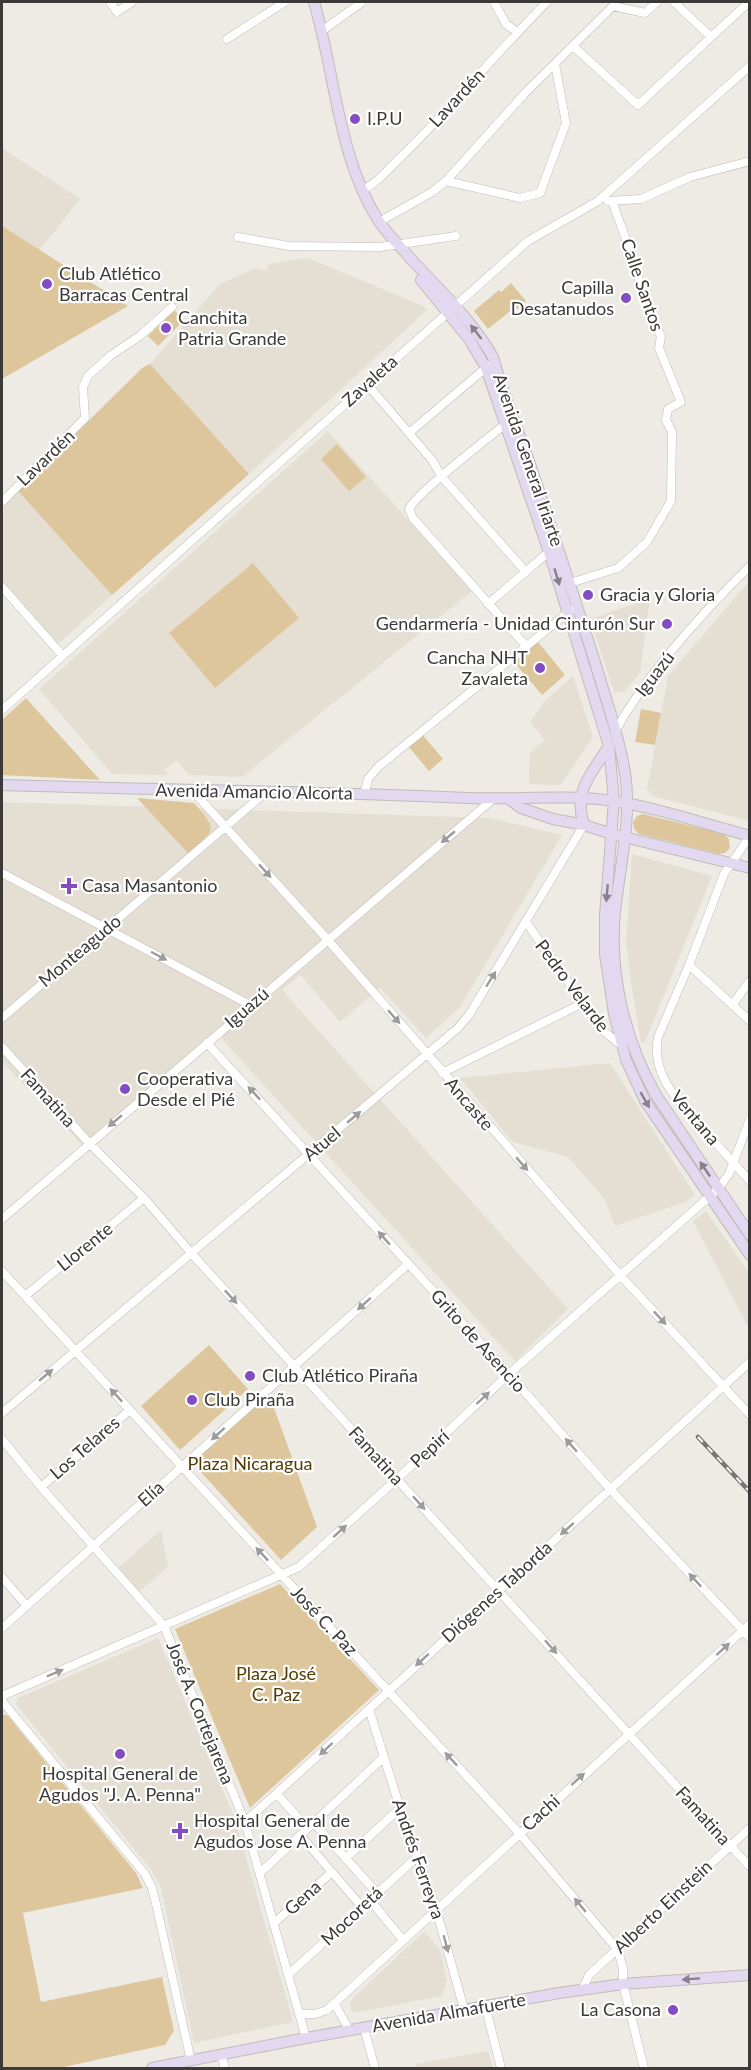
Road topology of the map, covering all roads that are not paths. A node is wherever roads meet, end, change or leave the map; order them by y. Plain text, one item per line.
1 (110, 2) edge
2 (132, 2) edge
3 (285, 2) edge
4 (314, 2) edge
5 (362, 2) edge
6 (494, 2) edge
7 (547, 2) edge
8 (657, 2) edge
9 (674, 2) edge
10 (749, 2) edge
11 (322, 31) junction
12 (517, 32) junction
13 (711, 38) junction
14 (227, 39) dead end
15 (573, 46) junction
16 (555, 64) junction
17 (750, 66) edge
18 (350, 156) junction
19 (750, 161) edge
20 (446, 181) junction
21 (362, 190) junction
22 (598, 201) junction
23 (612, 201) junction
24 (379, 222) junction
25 (456, 236) dead end
26 (238, 237) dead end
27 (396, 246) junction
28 (172, 307) dead end
29 (451, 308) junction
30 (490, 364) junction
31 (367, 384) junction
32 (509, 420) junction
33 (409, 433) junction
34 (442, 477) junction
35 (2, 502) edge
36 (553, 548) junction
37 (750, 566) edge
38 (526, 572) junction
39 (570, 583) junction
40 (2, 587) edge
41 (489, 603) junction
42 (577, 605) junction
43 (568, 612) junction
44 (526, 646) junction
45 (62, 655) junction
46 (2, 710) edge
47 (616, 730) junction
48 (609, 746) junction
49 (2, 786) edge
50 (192, 790) junction
51 (268, 790) junction
52 (364, 795) junction
53 (580, 797) junction
54 (507, 798) junction
55 (493, 799) junction
56 (614, 801) junction
57 (627, 803) junction
58 (584, 825) junction
59 (226, 827) junction
60 (612, 834) junction
61 (750, 836) edge
62 (625, 837) junction
63 (730, 863) junction
64 (750, 868) edge
65 (2, 873) edge
66 (526, 922) junction
67 (107, 928) junction
68 (327, 939) junction
69 (689, 965) junction
70 (750, 981) edge
71 (581, 1004) junction
72 (250, 1005) junction
73 (732, 1005) junction
74 (2, 1018) edge
75 (750, 1022) edge
76 (207, 1043) junction
77 (627, 1043) junction
78 (2, 1047) edge
79 (427, 1055) junction
80 (442, 1073) junction
81 (750, 1119) edge
82 (89, 1143) junction
83 (310, 1154) junction
84 (734, 1164) junction
85 (750, 1181) edge
86 (714, 1192) junction
87 (144, 1198) junction
88 (2, 1219) edge
89 (750, 1235) edge
90 (192, 1254) junction
91 (750, 1255) edge
92 (407, 1265) junction
93 (2, 1271) edge
94 (620, 1275) junction
95 (25, 1296) junction
96 (75, 1352) junction
97 (750, 1362) edge
98 (295, 1366) junction
99 (509, 1374) junction
100 (723, 1386) junction
101 (130, 1410) junction
102 (2, 1413) edge
103 (750, 1415) edge
104 (2, 1439) edge
105 (181, 1467) junction
106 (398, 1479) junction
107 (41, 1487) junction
108 (610, 1489) junction
109 (93, 1546) junction
110 (282, 1576) junction
111 (2, 1577) edge
112 (499, 1590) junction
113 (26, 1605) junction
114 (750, 1624) edge
115 (164, 1626) junction
116 (2, 1628) edge
117 (743, 1630) junction
118 (750, 1638) edge
119 (388, 1690) junction
120 (2, 1696) edge
121 (2, 1701) edge
122 (369, 1709) junction
123 (629, 1733) junction
124 (384, 1757) junction
125 (277, 1794) junction
126 (400, 1808) junction
127 (245, 1822) junction
128 (310, 1825) junction
129 (750, 1828) edge
130 (519, 1833) junction
131 (300, 1835) junction
132 (729, 1846) junction
133 (417, 1857) junction
134 (346, 1858) junction
135 (750, 1867) edge
136 (332, 1872) junction
137 (260, 1873) junction
138 (377, 1893) junction
139 (370, 1900) junction
140 (362, 1907) junction
141 (436, 1909) junction
142 (274, 1923) junction
143 (403, 1940) junction
144 (618, 1950) junction
145 (288, 1975) junction
146 (750, 1975) edge
147 (623, 1984) junction
148 (582, 1990) junction
149 (334, 2002) junction
150 (485, 2006) junction
151 (464, 2009) junction
152 (299, 2014) junction
153 (364, 2028) junction
154 (350, 2031) junction
155 (306, 2038) junction
156 (221, 2055) junction
157 (190, 2061) junction
158 (152, 2068) edge
159 (225, 2068) edge
160 (375, 2068) edge
161 (501, 2068) edge
162 (644, 2068) edge

1 - 2 street
3 - 14 street
4 - 11 main road, Avenida General Iriarte
5 - 11 street
6 - 12 street
7 - 12 street, Lavardén
8 - 15 street
9 - 13 street
10 - 13 street
11 - 18 main road, Avenida General Iriarte
12 - 21 street, Lavardén
13 - 15 street
15 - 16 street
16 - 20 street
16 - 20 street
17 - 22 street, Zavaleta
18 - 21 main road, Avenida General Iriarte
18 - 27 main road, Avenida General Iriarte
19 - 23 street
20 - 24 street
21 - 24 main road, Avenida General Iriarte
22 - 23 street
22 - 29 street, Zavaleta
23 - 39 street, Calle Santos
24 - 27 main road, Avenida General Iriarte
25 - 27 street
26 - 27 street
27 - 29 main road, Avenida General Iriarte
28 - 35 street, Lavardén
29 - 30 main road, Avenida General Iriarte
29 - 31 street, Zavaleta
30 - 32 main road, Avenida General Iriarte
30 - 33 street
31 - 33 street
31 - 45 street, Zavaleta
32 - 34 street
32 - 36 main road, Avenida General Iriarte
33 - 34 street
34 - 38 street
34 - 41 street
36 - 38 street
36 - 39 main road, Avenida General Iriarte
36 -> 43 main road, Avenida General Iriarte
37 - 47 street, Iguazú
38 - 41 street
39 - 42 main road, Avenida General Iriarte
40 - 45 street
41 - 44 street
42 - 43 street
42 - 47 main road, Avenida General Iriarte
43 - 44 street
43 - 48 main road, Avenida General Iriarte
44 - 52 street
45 - 46 street, Zavaleta
47 - 48 street, Iguazú
47 - 57 main road, Avenida General Iriarte
48 - 53 main road, Iguazú
48 - 56 main road, Avenida General Iriarte
49 - 50 main road, Avenida Amancio Alcorta
50 - 51 main road, Avenida Amancio Alcorta
50 - 59 street, Ancaste
51 - 52 main road, Avenida Amancio Alcorta
51 - 59 street, Monteagudo
52 - 55 main road, Avenida Amancio Alcorta
53 - 54 main road, Avenida Amancio Alcorta
53 - 56 main road, Avenida Amancio Alcorta
53 - 58 main road
54 - 55 main road, Avenida Amancio Alcorta
54 - 58 main road
55 -> 68 street, Iguazú
56 - 57 main road, Avenida Amancio Alcorta
56 - 60 main road, Avenida General Iriarte
57 - 61 main road, Avenida Amancio Alcorta
57 - 62 main road, Avenida General Iriarte
58 - 60 main road
58 - 66 street, Atuel
59 - 67 street, Monteagudo
59 -> 68 street, Ancaste
60 - 62 main road
60 -> 77 main road, Avenida General Iriarte
61 - 63 street
62 - 63 main road
62 - 77 main road, Avenida General Iriarte
63 - 64 main road
63 - 69 street
65 - 67 street
66 - 71 street, Pedro Velarde
79 -> 66 street, Atuel
67 -> 72 street
67 - 74 street, Monteagudo
68 - 72 street, Iguazú
68 -> 79 street, Ancaste
69 - 73 street
69 - 84 street, Ventana
70 - 73 street
71 - 77 street, Pedro Velarde
71 - 80 street
72 - 76 street, Iguazú
73 - 75 street
76 -> 82 street, Iguazú
83 -> 76 street, Grito de Asencio
77 - 86 main road
78 - 82 street, Famatina
79 - 80 street, Ancaste
83 -> 79 street, Atuel
80 -> 94 street, Ancaste
81 - 84 street, Pepirí
82 - 87 street, Famatina
82 - 88 street, Iguazú
83 - 90 street, Atuel
92 -> 83 street, Grito de Asencio
84 - 85 street, Ventana
84 - 86 street, Pepirí
86 - 89 main road
86 - 91 main road
86 - 94 street, Pepirí
87 - 90 street, Famatina
87 - 95 street, Llorente
90 - 96 street, Atuel
90 -> 98 street, Famatina
92 -> 98 street, Elía
92 - 99 street, Grito de Asencio
93 - 95 street, José C. Paz
94 - 99 street, Pepirí
94 -> 100 street, Ancaste
95 - 96 street, José C. Paz
101 -> 96 street, José C. Paz
102 -> 96 street, Atuel
97 - 100 street, Diógenes Taborda
98 -> 105 street, Elía
98 - 106 street, Famatina
106 -> 99 street, Pepirí
108 -> 99 street, Grito de Asencio
100 - 103 street, Ancaste
100 - 108 street, Diógenes Taborda
101 - 105 street, José C. Paz
101 - 107 street, Los Telares
104 - 107 street, José A. Cortejarena
105 - 109 street, Elía
110 -> 105 street, José C. Paz
110 -> 106 street, Pepirí
106 -> 112 street, Famatina
107 - 109 street, José A. Cortejarena
108 -> 112 street, Diógenes Taborda
117 -> 108 street, Grito de Asencio
109 - 113 street, Elía
109 - 115 street, José A. Cortejarena
110 - 115 street, Pepirí
110 - 119 street, José C. Paz
111 - 113 street
112 -> 119 street, Diógenes Taborda
112 -> 123 street, Famatina
113 - 116 street, Elía
114 - 117 street, Cachi
120 -> 115 street, Pepirí
115 - 127 street, José A. Cortejarena
117 - 118 street, Grito de Asencio
123 -> 117 street, Cachi
119 - 122 street, Diógenes Taborda
130 -> 119 street, José C. Paz
121 - 157 street
122 - 124 street, Andrés Ferreyra
122 -> 125 street, Diógenes Taborda
130 -> 123 street, Cachi
123 - 132 street, Famatina
124 - 126 street, Andrés Ferreyra
124 - 128 street
125 - 127 street, Diógenes Taborda
125 - 128 street
126 - 133 street, Andrés Ferreyra
126 - 134 street
127 - 137 street, José A. Cortejarena
128 - 131 street
128 - 134 street
129 - 132 street, Alberto Einstein
130 - 141 street, Cachi
144 -> 130 street, José C. Paz
131 - 136 street
131 - 137 street
132 - 135 street, Famatina
132 - 144 street, Alberto Einstein
133 - 138 street, Mocoretá
133 - 141 street, Andrés Ferreyra
134 - 138 street
136 - 140 street
136 - 142 street, Gena
137 - 142 street, José A. Cortejarena
138 - 139 street, Mocoretá
139 - 140 street, Mocoretá
139 - 143 street
140 - 145 street, Mocoretá
141 - 143 street, Cachi
141 -> 151 street, Andrés Ferreyra
142 - 145 street, José A. Cortejarena
143 - 149 street, Cachi
144 - 147 street
144 - 148 street, Alberto Einstein
145 - 152 street, José A. Cortejarena
146 -> 147 main road, Avenida Almafuerte
147 - 148 main road, Avenida Almafuerte
147 - 162 street
148 - 150 main road, Avenida Almafuerte
149 - 152 street, Cachi
149 - 154 street
150 - 151 main road, Avenida Almafuerte
150 - 161 street
151 - 153 main road, Avenida Almafuerte
152 - 155 street, José A. Cortejarena
153 - 154 main road, Avenida Almafuerte
153 - 160 street
154 - 155 main road, Avenida Almafuerte
155 - 156 main road, Avenida Almafuerte
156 - 157 main road, Avenida Almafuerte
156 - 159 street
157 - 158 main road, Avenida Almafuerte

